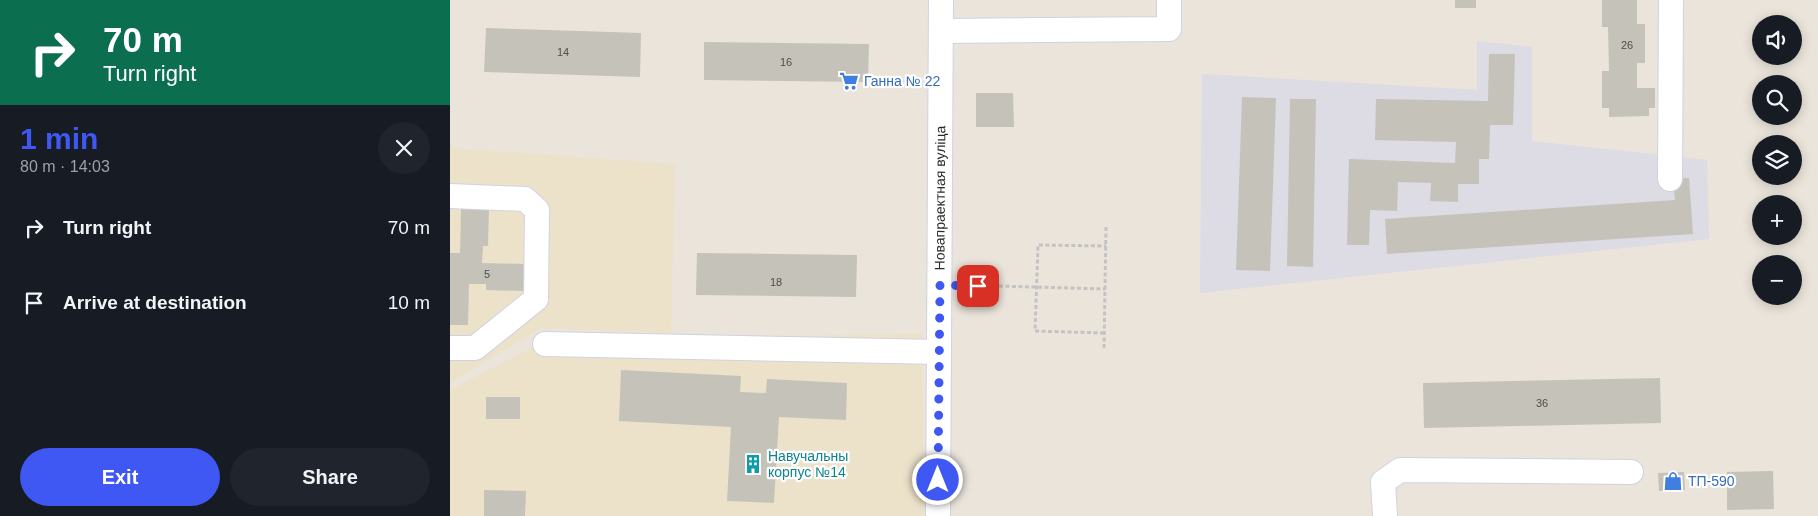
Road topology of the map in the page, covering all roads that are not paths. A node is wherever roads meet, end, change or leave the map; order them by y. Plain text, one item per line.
1 (941, 0) edge
2 (1169, 0) edge
3 (1671, 0) edge
4 (941, 31) junction
5 (1670, 179) dead end
6 (450, 196) edge
7 (545, 344) dead end
8 (450, 348) edge
9 (939, 352) junction
10 (1631, 472) dead end
11 (938, 516) edge
12 (1385, 516) edge

1 - 4 street, Новапраектная вуліца
2 - 4 street
3 - 5 street
4 - 9 street, Новапраектная вуліца
6 - 8 street
7 - 9 street
9 - 11 street, Новапраектная вуліца
10 - 12 street

